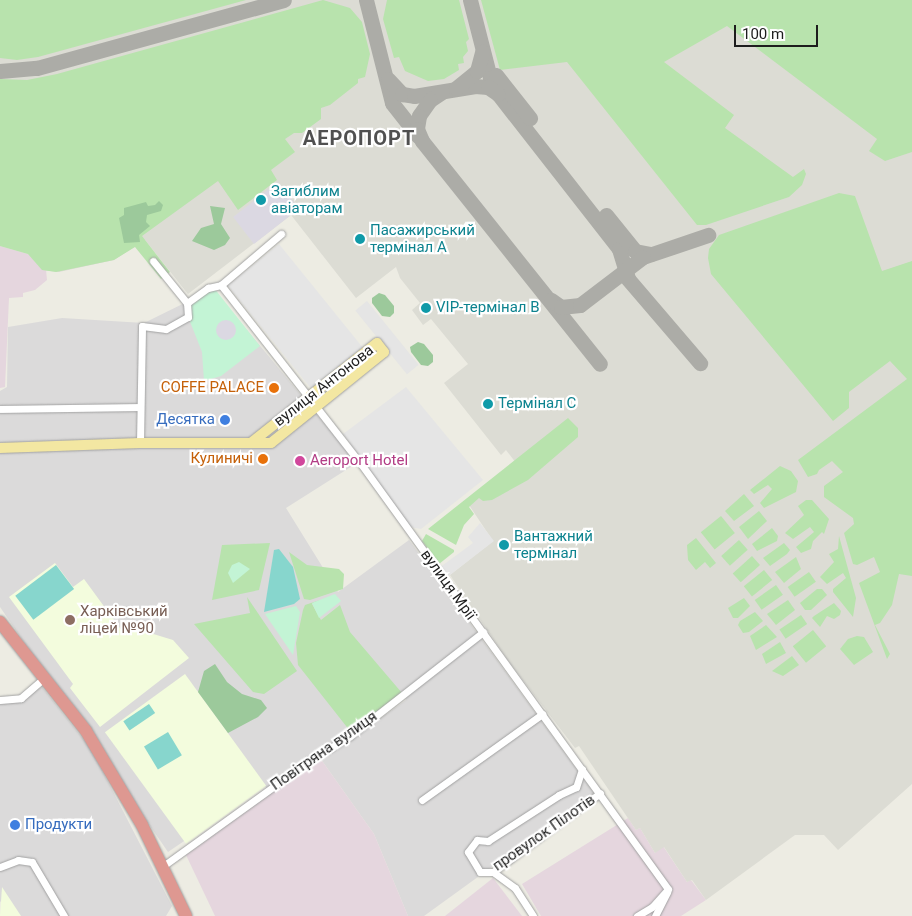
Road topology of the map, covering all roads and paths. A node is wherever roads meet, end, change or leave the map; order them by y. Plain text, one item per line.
1 (281, 234) dead end
2 (154, 261) dead end
3 (221, 285) junction
4 (187, 303) junction
5 (310, 398) junction
6 (0, 408) edge
7 (140, 408) junction
8 (317, 408) junction
9 (140, 443) junction
10 (252, 444) junction
11 (0, 448) edge
12 (0, 622) edge
13 (483, 632) junction
14 (44, 678) junction
15 (0, 700) edge
16 (542, 714) junction
17 (582, 769) junction
18 (600, 793) junction
19 (422, 800) dead end
20 (163, 866) junction
21 (0, 867) edge
22 (493, 872) junction
23 (668, 889) junction
24 (181, 913) edge
25 (64, 916) edge
26 (533, 916) edge
27 (637, 916) edge
28 (655, 916) edge

1 - 3 street
2 - 4 street
3 - 4 street
3 - 5 street, вулиця Мрії
4 - 7 street
5 - 8 street, вулиця Мрії
5 - 8 main road, вулиця Антонова
5 - 10 main road, вулиця Антонова
6 - 7 street
7 - 9 street
8 - 10 main road, вулиця Антонова
8 - 13 street, вулиця Мрії
9 - 10 main road, вулиця Антонова
9 - 11 main road, вулиця Антонова
12 - 14 highway
13 - 16 street, вулиця Мрії
13 - 20 street, Повітряна вулиця
14 - 15 street
14 - 20 highway
16 - 17 street, вулиця Мрії
16 - 19 street
17 - 18 street, вулиця Мрії
17 - 22 street, провулок Пілотів
18 - 22 street, провулок Пілотів
18 - 23 street, вулиця Мрії
20 - 24 highway
21 - 25 street
22 - 26 street
23 - 27 street
23 - 28 street

